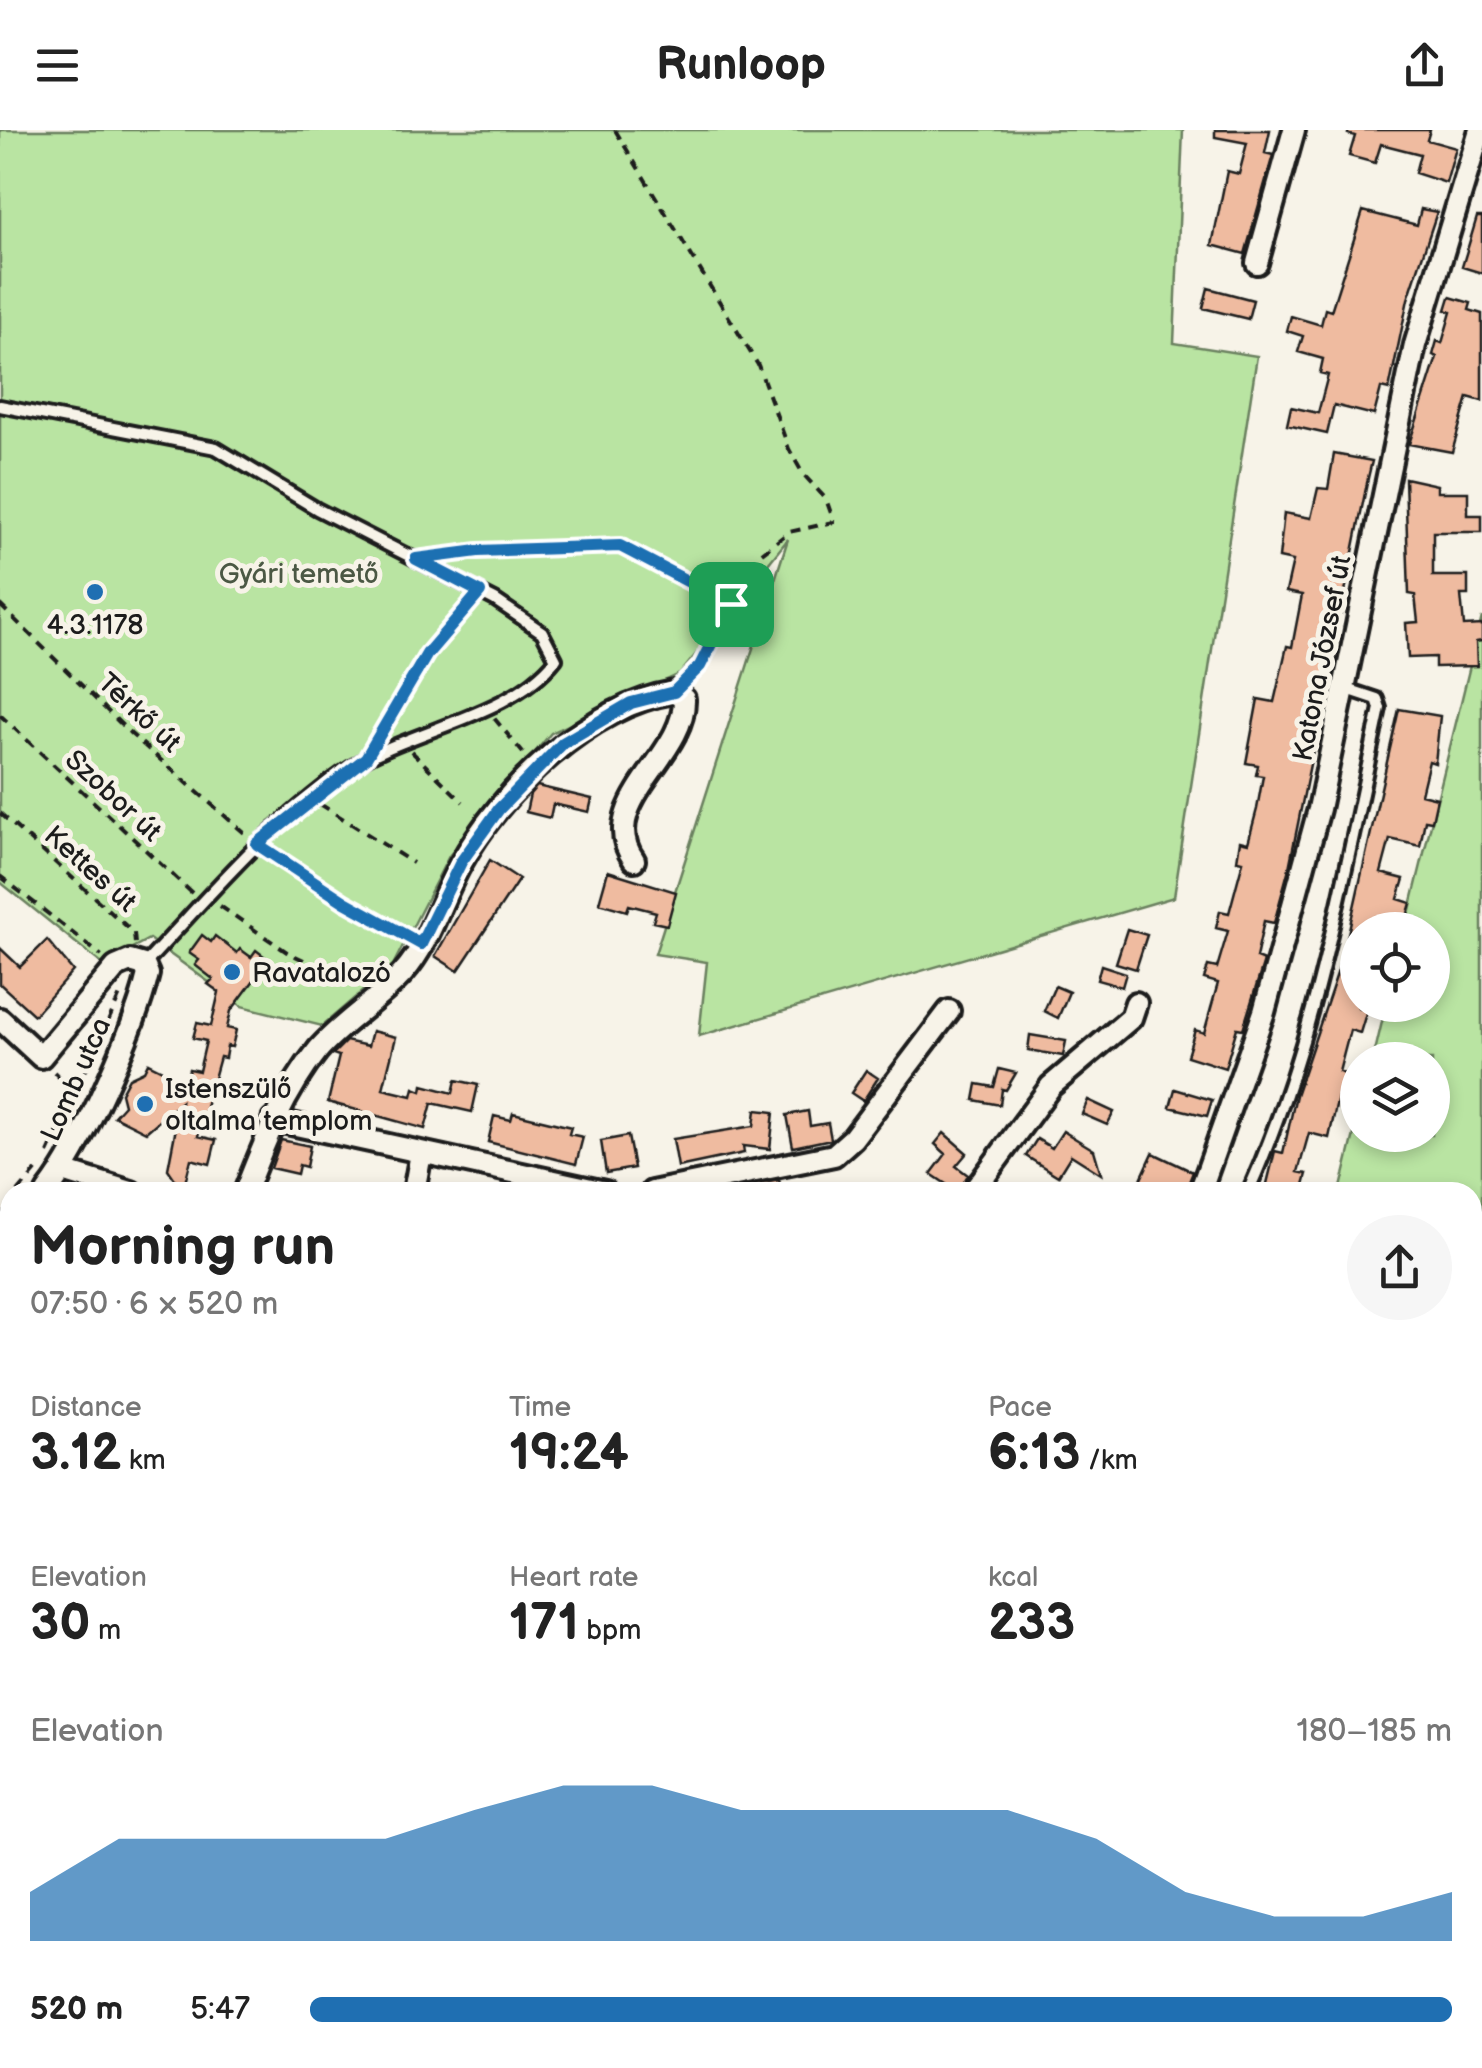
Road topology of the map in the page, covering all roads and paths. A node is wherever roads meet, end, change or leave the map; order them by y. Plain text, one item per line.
1 (614, 130) edge
2 (1294, 130) edge
3 (1480, 130) edge
4 (1257, 263) dead end
5 (0, 406) edge
6 (416, 559) junction
7 (480, 592) junction
8 (731, 604) junction
9 (0, 605) edge
10 (1343, 688) junction
11 (674, 692) junction
12 (484, 706) junction
13 (0, 715) edge
14 (400, 741) junction
15 (522, 753) dead end
16 (366, 758) junction
17 (312, 798) junction
18 (463, 802) dead end
19 (0, 813) edge
20 (257, 844) junction
21 (634, 860) dead end
22 (414, 863) dead end
23 (0, 876) edge
24 (205, 900) junction
25 (421, 944) junction
26 (136, 970) junction
27 (346, 982) dead end
28 (1136, 1003) dead end
29 (949, 1011) dead end
30 (0, 1020) edge
31 (40, 1058) junction
32 (76, 1096) junction
33 (92, 1112) junction
34 (273, 1120) junction
35 (421, 1153) junction
36 (64, 1171) junction
37 (26, 1182) edge
38 (55, 1182) edge
39 (99, 1182) edge
40 (249, 1182) edge
41 (416, 1182) edge
42 (559, 1182) edge
43 (700, 1182) edge
44 (980, 1182) edge
45 (1204, 1182) edge
46 (1252, 1182) edge

1 - 8 path
2 - 4 street
3 - 10 street, Katona József út
5 - 6 lane
6 - 7 lane
6 - 8 path
7 - 12 lane
7 - 16 path
8 - 11 path
9 - 20 path, Térkő út
10 - 45 street, Katona József út
10 - 46 lane
11 - 21 street
11 - 25 street
12 - 14 lane
12 - 15 path
13 - 24 path, Szobor út
14 - 16 lane
14 - 18 path
16 - 17 lane
17 - 20 lane
17 - 22 path
19 - 26 path, Kettes út
20 - 24 lane
20 - 25 path, Térkő út
23 - 26 path
24 - 26 lane
24 - 27 path, Szobor út
25 - 34 street
26 - 31 street
26 - 32 path
26 - 33 street, Lomb utca
28 - 44 street
29 - 43 street
30 - 31 street
31 - 32 path
32 - 33 path
32 - 37 path
33 - 36 street, Lomb utca
34 - 35 street
34 - 40 street
35 - 41 street
35 - 42 street
36 - 38 street, Lomb utca
36 - 39 street

